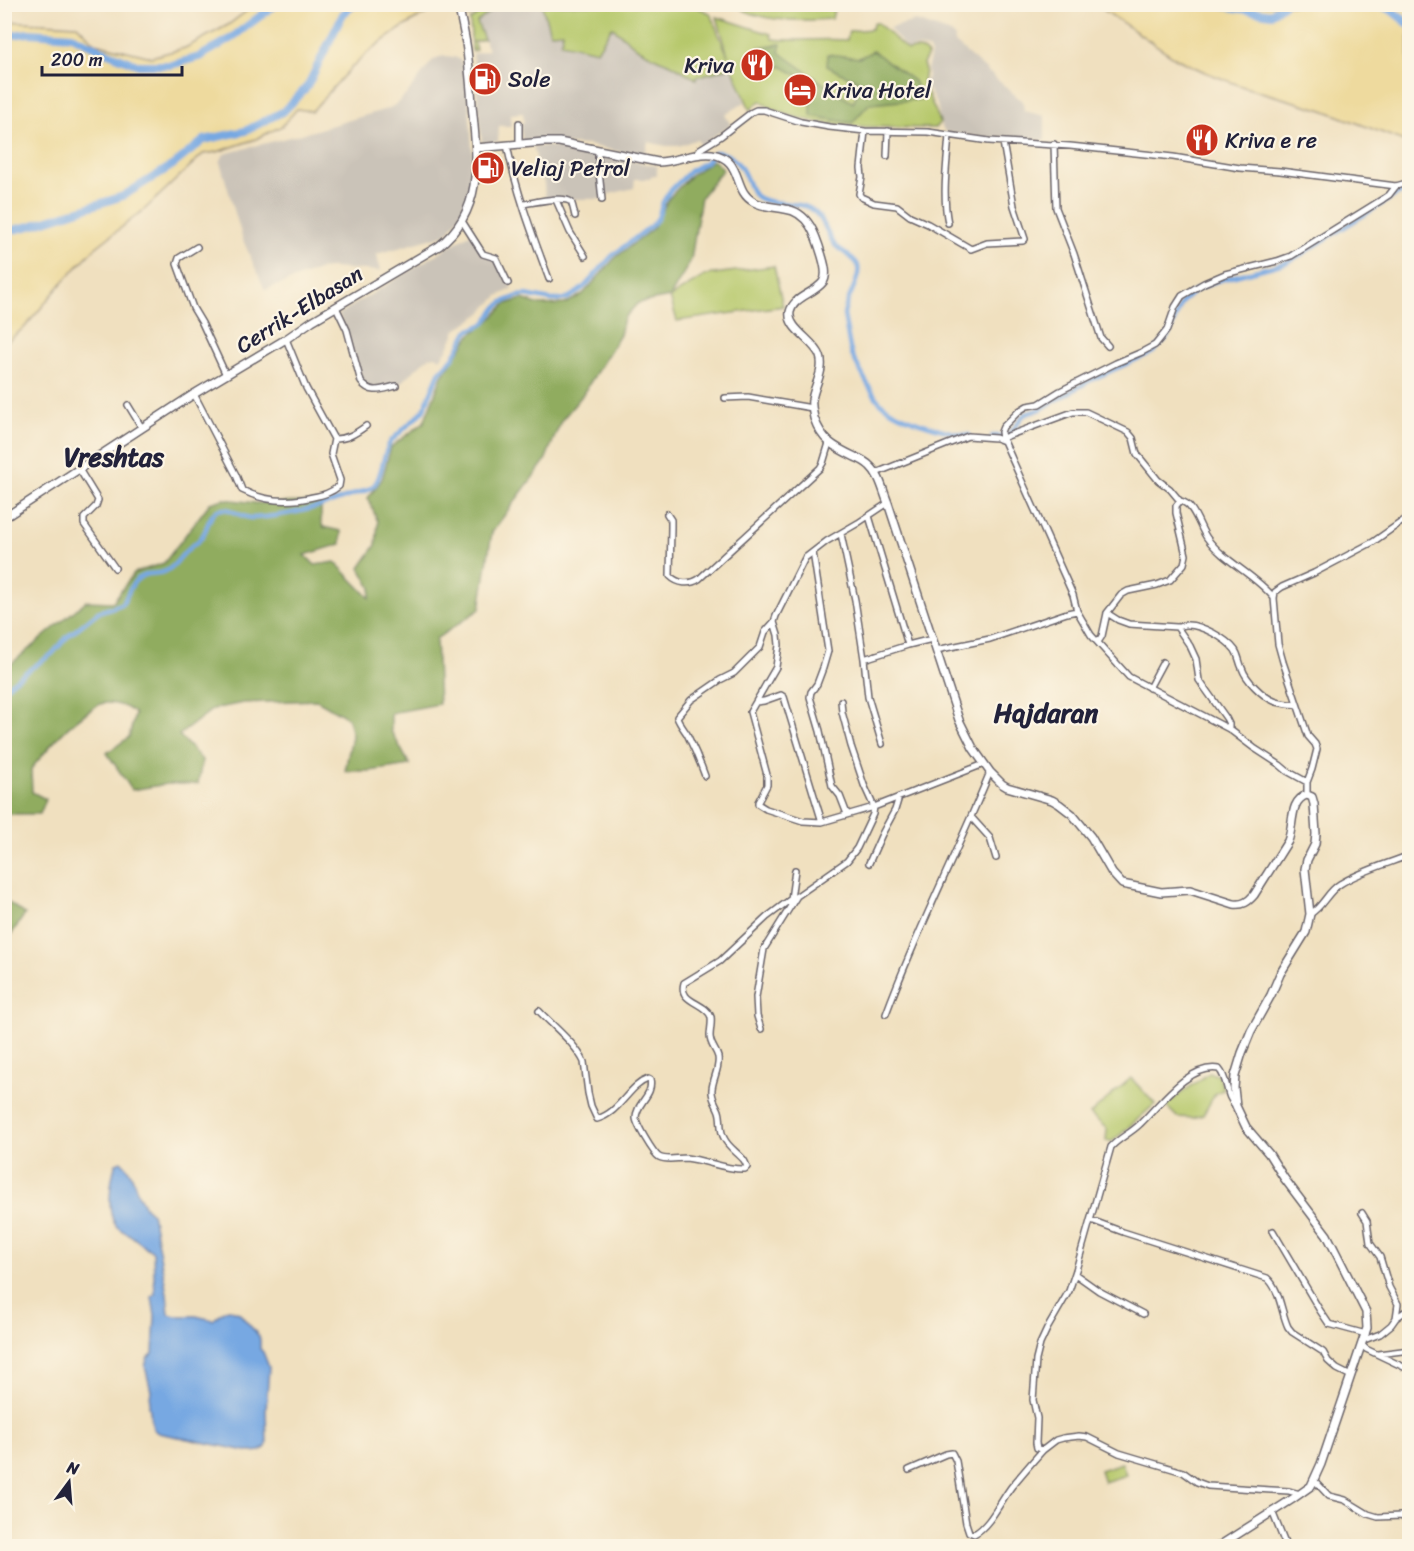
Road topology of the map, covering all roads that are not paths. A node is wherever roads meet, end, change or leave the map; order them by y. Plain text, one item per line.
1 (458, 4) edge
2 (519, 123) dead end
3 (865, 130) junction
4 (888, 131) junction
5 (949, 135) junction
6 (1003, 142) junction
7 (519, 144) junction
8 (1054, 144) junction
9 (507, 145) junction
10 (476, 148) junction
11 (598, 150) junction
12 (696, 155) junction
13 (887, 156) dead end
14 (1410, 182) edge
15 (1396, 186) junction
16 (556, 200) junction
17 (602, 200) dead end
18 (523, 204) junction
19 (575, 216) dead end
20 (462, 221) junction
21 (948, 223) dead end
22 (197, 248) dead end
23 (585, 256) dead end
24 (549, 279) dead end
25 (508, 283) dead end
26 (336, 307) junction
27 (286, 339) junction
28 (1108, 346) dead end
29 (226, 375) junction
30 (396, 386) dead end
31 (194, 394) junction
32 (725, 398) dead end
33 (128, 405) dead end
34 (812, 408) junction
35 (366, 426) dead end
36 (142, 428) junction
37 (1002, 437) junction
38 (333, 439) junction
39 (829, 443) junction
40 (79, 469) junction
41 (876, 473) junction
42 (1180, 501) junction
43 (888, 503) junction
44 (667, 514) dead end
45 (869, 516) junction
46 (1410, 516) edge
47 (4, 518) edge
48 (841, 534) junction
49 (813, 552) junction
50 (115, 568) dead end
51 (1274, 598) junction
52 (1077, 611) junction
53 (1107, 613) junction
54 (774, 622) junction
55 (1177, 627) junction
56 (932, 639) junction
57 (1098, 642) junction
58 (908, 645) junction
59 (936, 650) junction
60 (864, 659) junction
61 (1163, 662) dead end
62 (1149, 688) junction
63 (841, 701) dead end
64 (756, 702) junction
65 (1297, 705) junction
66 (1229, 729) junction
67 (882, 744) dead end
68 (984, 764) junction
69 (990, 772) junction
70 (705, 776) dead end
71 (1307, 782) junction
72 (1307, 795) junction
73 (899, 797) junction
74 (874, 807) junction
75 (847, 814) junction
76 (971, 817) junction
77 (822, 822) junction
78 (1410, 855) edge
79 (996, 858) dead end
80 (869, 863) dead end
81 (795, 870) dead end
82 (794, 897) junction
83 (1310, 914) junction
84 (539, 1011) dead end
85 (886, 1014) dead end
86 (761, 1029) dead end
87 (1236, 1106) junction
88 (1362, 1213) dead end
89 (1091, 1220) junction
90 (1273, 1231) dead end
91 (1075, 1274) junction
92 (1410, 1308) edge
93 (1143, 1314) dead end
94 (1396, 1318) junction
95 (1364, 1340) junction
96 (1410, 1350) edge
97 (1377, 1354) junction
98 (1410, 1370) edge
99 (1351, 1376) junction
100 (1043, 1450) junction
101 (909, 1470) dead end
102 (1314, 1480) junction
103 (1300, 1494) junction
104 (1272, 1511) junction
105 (1410, 1522) edge
106 (1219, 1546) edge
107 (1286, 1546) edge

1 - 10 main road, Cerrik-Elbasan
2 - 7 street
3 - 4 street
3 - 6 street
3 - 12 street
4 - 5 street
4 - 13 street
5 - 6 street
5 - 21 street
6 - 8 street
7 - 9 main road
7 - 11 main road
8 - 15 street
8 - 28 street
9 - 10 main road
9 - 18 street
10 - 20 main road, Cerrik-Elbasan
11 - 12 main road
11 - 17 street
12 - 34 main road
14 - 15 street
15 - 37 street
16 - 18 street
16 - 19 street
16 - 23 street
18 - 24 street
20 - 25 street
20 - 26 main road, Cerrik-Elbasan
22 - 29 street
26 - 27 main road, Cerrik-Elbasan
26 - 30 street
27 - 29 main road, Cerrik-Elbasan
27 - 38 street
29 - 31 main road, Cerrik-Elbasan
31 - 36 main road, Cerrik-Elbasan
31 - 38 street
32 - 34 street
33 - 36 street
34 - 39 main road
35 - 38 street
36 - 40 main road, Cerrik-Elbasan
37 - 41 street
37 - 42 street
37 - 52 street
39 - 41 main road
39 - 44 street
40 - 47 main road, Cerrik-Elbasan
40 - 50 street
41 - 43 main road
42 - 51 street
42 - 53 street
43 - 45 street
43 - 56 main road
45 - 48 street
45 - 58 street
46 - 51 street
48 - 49 street
48 - 60 street
49 - 54 street
49 - 75 street
51 - 65 street
52 - 57 street
52 - 59 street
53 - 55 street
53 - 57 street
54 - 64 street
54 - 70 street
55 - 65 street
55 - 66 street
56 - 58 street
56 - 59 main road
57 - 62 street
58 - 60 street
59 - 68 main road
60 - 67 street
61 - 62 street
62 - 66 street
63 - 74 street
64 - 77 street
64 - 77 street
65 - 71 street
66 - 71 street
68 - 69 main road
68 - 73 street
69 - 72 main road
69 - 76 street
71 - 72 street
72 - 83 main road
73 - 74 street
73 - 80 street
74 - 75 street
74 - 82 street
75 - 77 street
76 - 79 street
76 - 85 street
78 - 83 street
81 - 82 street
82 - 84 street
82 - 86 street
83 - 87 main road
87 - 89 street
87 - 95 main road
88 - 94 street
89 - 91 street
89 - 99 street
90 - 95 street
91 - 93 street
91 - 100 street
92 - 94 street
94 - 95 street
95 - 97 street
95 - 99 main road
96 - 97 street
97 - 98 street
99 - 102 main road
100 - 101 street
100 - 103 street
102 - 103 main road
102 - 105 street
103 - 104 main road
104 - 106 main road
104 - 107 street

